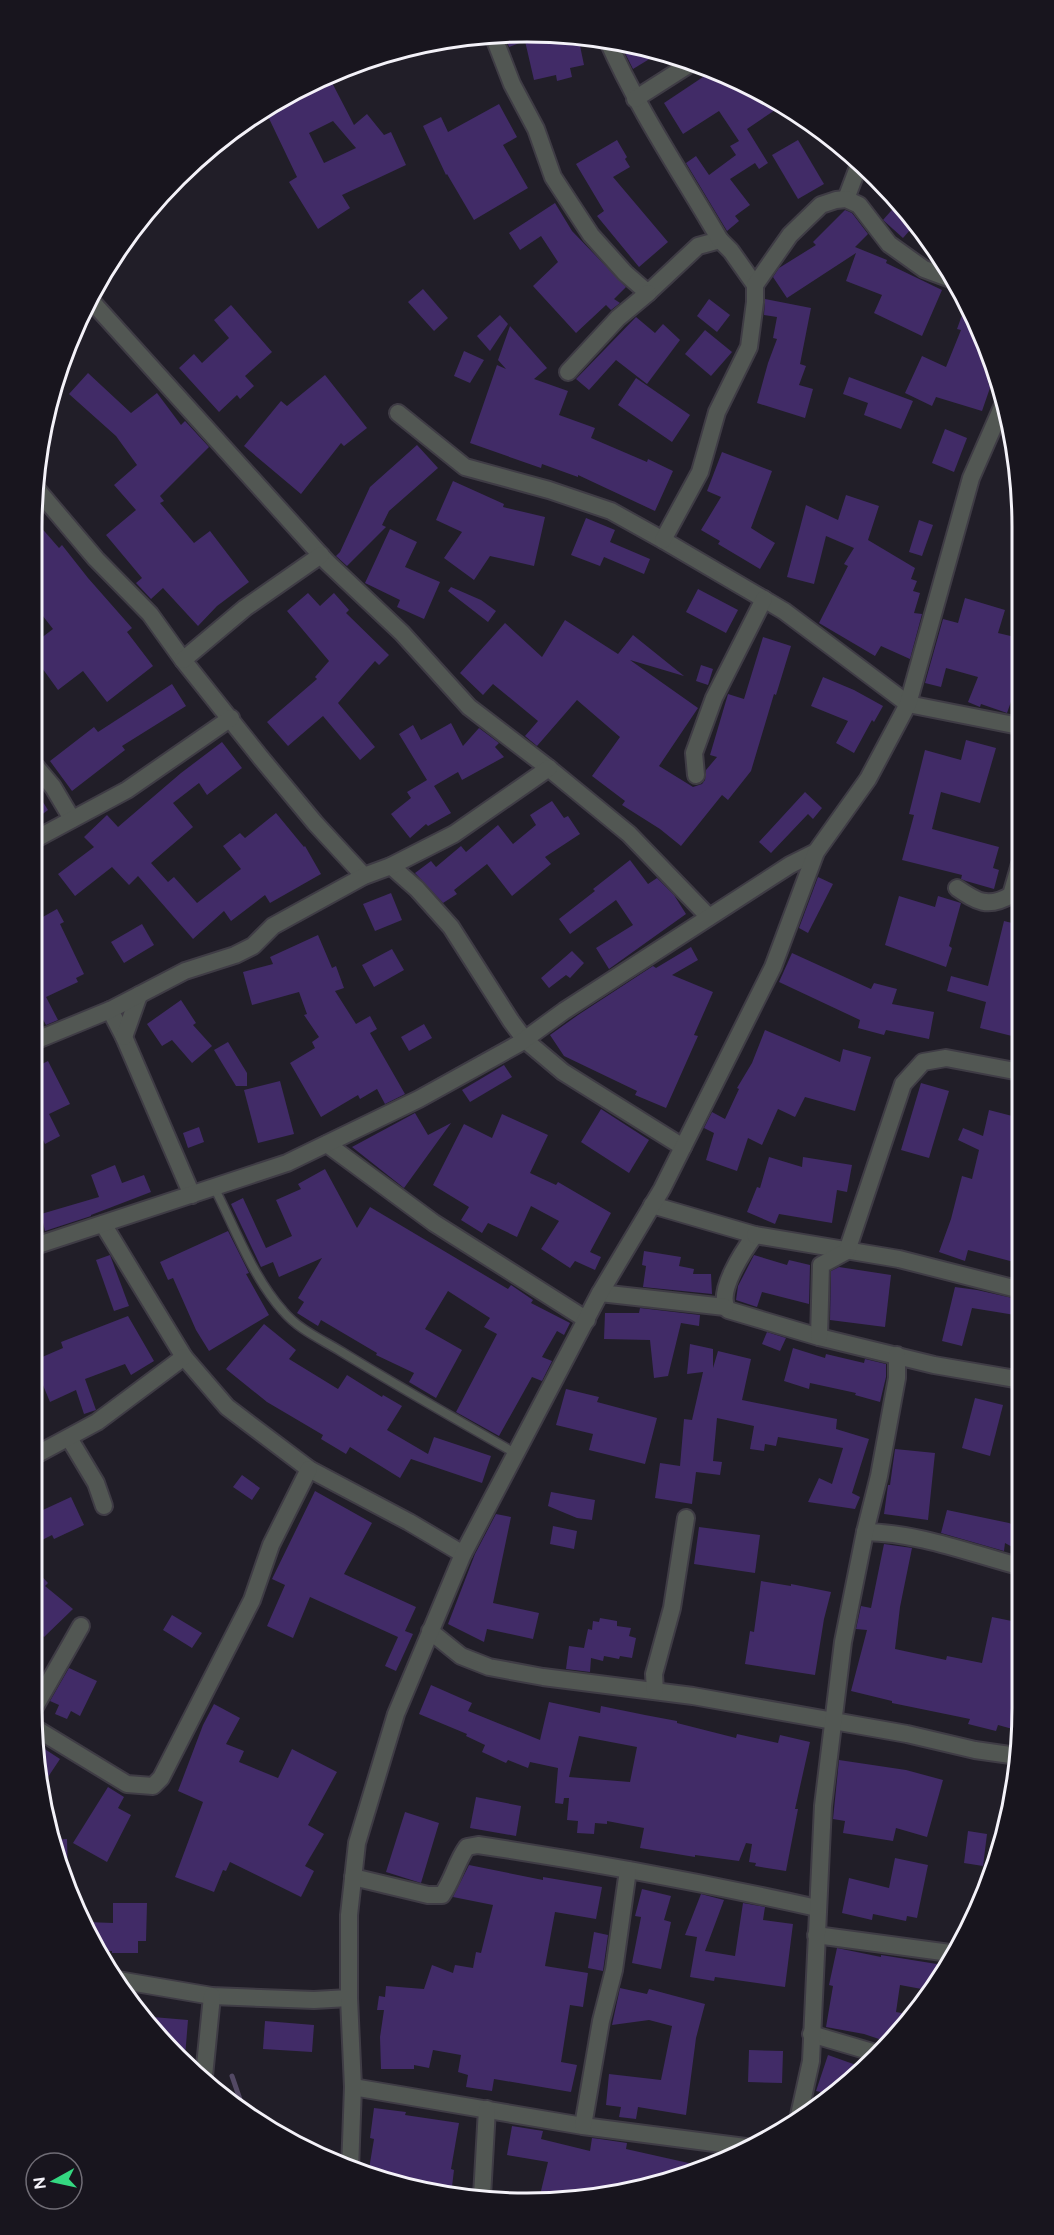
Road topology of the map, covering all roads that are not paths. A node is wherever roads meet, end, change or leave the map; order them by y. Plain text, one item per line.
1 (496, 43) edge
2 (612, 49) edge
3 (683, 68) edge
4 (635, 99) junction
5 (858, 173) edge
6 (853, 202) junction
7 (720, 240) junction
8 (941, 275) edge
9 (755, 285) junction
10 (648, 293) junction
11 (96, 305) dead end
12 (568, 372) dead end
13 (398, 413) dead end
14 (999, 415) edge
15 (43, 497) edge
16 (663, 540) junction
17 (321, 555) junction
18 (764, 599) junction
19 (183, 660) junction
20 (908, 704) junction
21 (231, 718) junction
22 (1012, 725) edge
23 (549, 768) junction
24 (42, 774) edge
25 (696, 775) dead end
26 (72, 819) junction
27 (42, 836) edge
28 (816, 852) junction
29 (391, 867) junction
30 (364, 876) junction
31 (957, 888) dead end
32 (1012, 892) edge
33 (709, 918) junction
34 (139, 994) junction
35 (110, 1010) junction
36 (124, 1037) junction
37 (42, 1038) edge
38 (525, 1040) junction
39 (1012, 1070) edge
40 (327, 1144) junction
41 (683, 1147) junction
42 (214, 1187) junction
43 (192, 1195) junction
44 (652, 1205) junction
45 (103, 1224) junction
46 (755, 1235) junction
47 (42, 1244) edge
48 (847, 1251) junction
49 (1012, 1288) edge
50 (600, 1293) junction
51 (726, 1307) junction
52 (587, 1320) junction
53 (819, 1337) junction
54 (897, 1355) junction
55 (184, 1357) junction
56 (1012, 1378) edge
57 (69, 1438) junction
58 (42, 1452) edge
59 (515, 1454) junction
60 (309, 1468) junction
61 (104, 1506) dead end
62 (686, 1518) dead end
63 (865, 1532) junction
64 (463, 1554) junction
65 (1012, 1564) edge
66 (81, 1626) dead end
67 (430, 1631) junction
68 (655, 1691) junction
69 (42, 1693) edge
70 (833, 1722) junction
71 (43, 1733) edge
72 (1010, 1755) edge
73 (628, 1870) junction
74 (353, 1877) junction
75 (817, 1908) junction
76 (816, 1935) junction
77 (946, 1952) edge
78 (127, 1982) edge
79 (212, 1996) junction
80 (349, 1998) junction
81 (811, 2034) junction
82 (870, 2051) edge
83 (205, 2071) edge
84 (353, 2087) junction
85 (801, 2108) edge
86 (487, 2109) junction
87 (583, 2126) junction
88 (736, 2146) edge
89 (350, 2159) edge
90 (482, 2191) edge

1 - 10 street
2 - 4 street
3 - 4 street
4 - 7 street
5 - 6 street
6 - 8 street
6 - 9 street
7 - 9 street
7 - 10 street
9 - 16 street
10 - 12 street
11 - 17 street
13 - 16 street
14 - 20 street
15 - 19 street
16 - 18 street
17 - 19 street
17 - 23 street
18 - 20 street
18 - 25 street
19 - 21 street
20 - 22 street
20 - 28 street
21 - 26 street
21 - 30 street
23 - 29 street
23 - 33 street
24 - 26 street
26 - 27 street
28 - 33 street
28 - 41 street
29 - 30 street
29 - 38 street
30 - 34 street
31 - 32 street
33 - 38 street
34 - 35 street
34 - 36 street
35 - 36 street
35 - 37 street
36 - 43 street
38 - 40 street
38 - 41 street
39 - 48 street
40 - 42 street
40 - 52 street
41 - 44 street
42 - 43 street
42 - 59 lane
43 - 45 street
44 - 46 street
44 - 50 street
45 - 47 street
45 - 55 street
46 - 48 street
46 - 51 street
48 - 49 street
48 - 53 street
50 - 51 street
50 - 52 street
51 - 53 street
52 - 59 street
53 - 54 street
54 - 56 street
54 - 63 street
55 - 57 street
55 - 60 street
57 - 58 street
57 - 61 street
59 - 64 street
60 - 64 street
60 - 71 street
62 - 68 street
63 - 65 street
63 - 70 street
64 - 67 street
66 - 69 street
67 - 68 street
67 - 74 street
68 - 70 street
70 - 72 street
70 - 75 street
73 - 74 street
73 - 75 street
73 - 87 street
74 - 80 street
75 - 76 street
76 - 77 street
76 - 81 street
78 - 79 street
79 - 80 street
79 - 83 street
80 - 84 street
81 - 82 street
81 - 85 street
84 - 86 street
84 - 89 street
86 - 87 street
86 - 90 street
87 - 88 street

